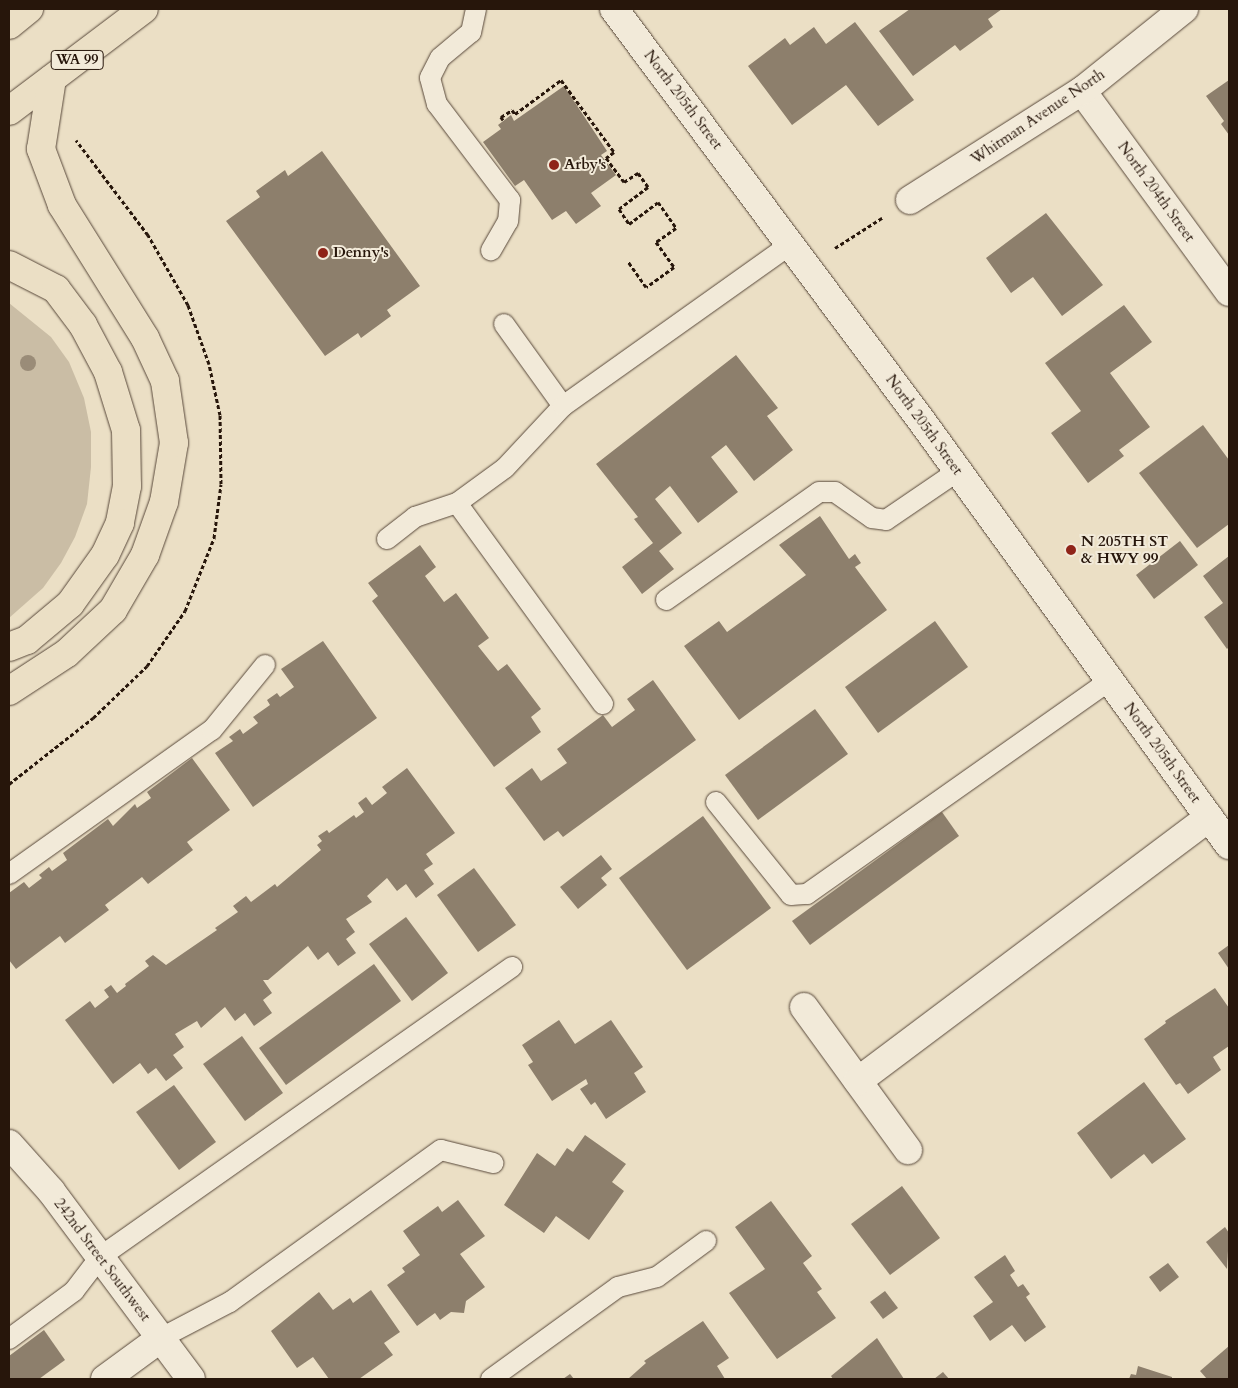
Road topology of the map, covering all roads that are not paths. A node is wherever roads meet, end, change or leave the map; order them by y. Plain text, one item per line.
1 (144, 9) edge
2 (476, 9) edge
3 (614, 9) edge
4 (1184, 9) edge
5 (52, 79) junction
6 (1082, 91) junction
7 (9, 111) edge
8 (910, 200) road end
9 (791, 244) junction
10 (491, 250) dead end
11 (9, 264) edge
12 (1229, 292) edge
13 (504, 324) dead end
14 (564, 406) junction
15 (958, 471) junction
16 (457, 503) junction
17 (387, 539) dead end
18 (666, 600) dead end
19 (9, 647) edge
20 (265, 665) dead end
21 (1110, 680) junction
22 (9, 691) edge
23 (603, 704) dead end
24 (716, 802) dead end
25 (1209, 817) junction
26 (1229, 845) edge
27 (9, 874) edge
28 (512, 967) dead end
29 (804, 1007) dead end
30 (858, 1081) junction
31 (9, 1144) edge
32 (908, 1150) dead end
33 (493, 1163) dead end
34 (706, 1241) dead end
35 (100, 1257) junction
36 (161, 1338) junction
37 (9, 1339) edge
38 (105, 1379) edge
39 (192, 1379) edge
40 (491, 1379) edge

1 - 5 highway, WA 99
2 - 10 lane
3 - 9 street, North 205th Street
4 - 6 street, Whitman Avenue North
5 - 7 highway, WA 99
5 - 22 highway
6 - 8 street, Whitman Avenue North
6 - 12 street, North 204th Street
9 - 14 lane
9 - 15 street, North 205th Street
11 - 19 highway
13 - 14 lane
14 - 16 lane
15 - 18 lane
15 - 21 street, North 205th Street
16 - 17 lane
16 - 23 lane
20 - 27 lane
21 - 24 lane
21 - 25 street, North 205th Street
25 - 26 street, North 205th Street
25 - 30 street
28 - 35 lane
29 - 30 street
30 - 32 street
31 - 35 street, 242nd Street Southwest
33 - 36 lane
34 - 40 lane
35 - 36 street, 242nd Street Southwest
35 - 37 lane
36 - 38 street
36 - 39 street, 242nd Street Southwest

